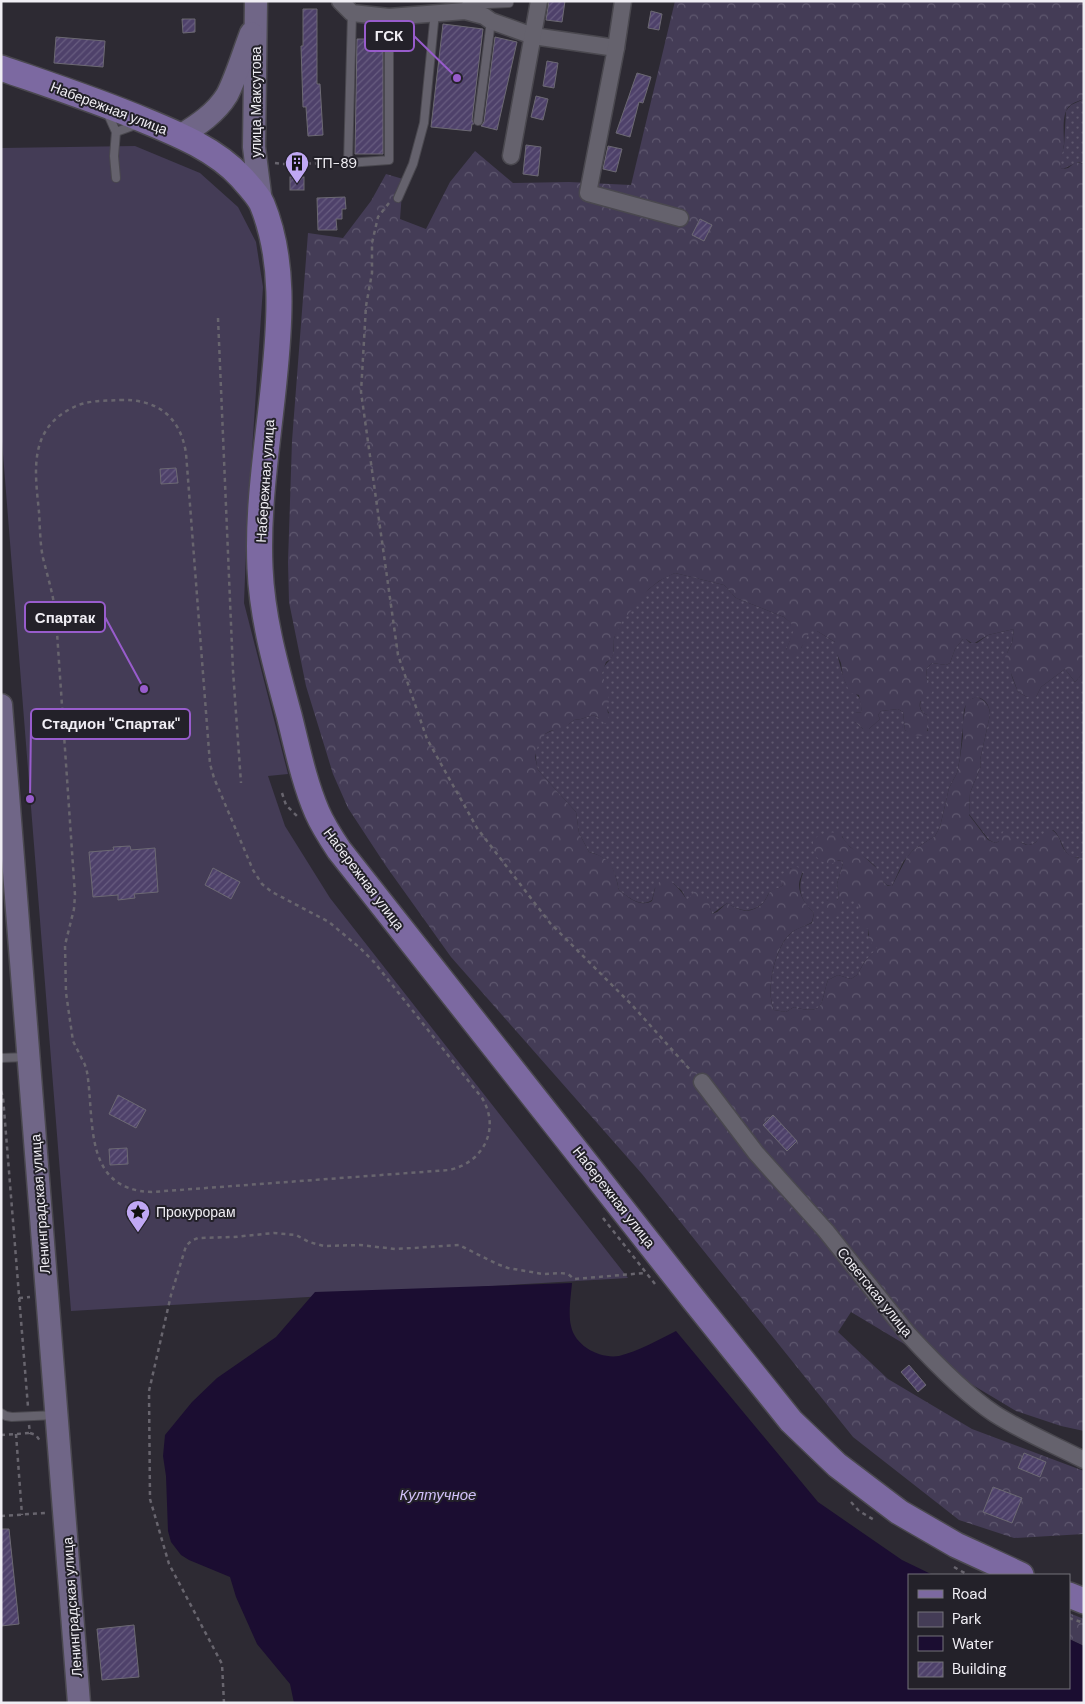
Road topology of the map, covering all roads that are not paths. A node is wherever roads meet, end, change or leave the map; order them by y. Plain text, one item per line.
1 (340, 1) edge
2 (509, 1) edge
3 (539, 1) edge
4 (623, 1) edge
5 (466, 6) edge
6 (256, 11) edge
7 (435, 12) junction
8 (352, 13) junction
9 (389, 17) junction
10 (491, 21) junction
11 (533, 36) junction
12 (616, 48) junction
13 (1, 68) edge
14 (102, 103) junction
15 (146, 121) junction
16 (478, 121) dead end
17 (116, 132) junction
18 (180, 136) junction
19 (510, 156) dead end
20 (116, 178) dead end
21 (396, 197) road end
22 (261, 202) junction
23 (680, 218) dead end
24 (1, 705) edge
25 (5, 785) edge
26 (29, 1056) junction
27 (1, 1058) edge
28 (702, 1082) road end
29 (1, 1413) edge
30 (57, 1415) junction
31 (1084, 1460) edge
32 (1019, 1574) edge
33 (1070, 1595) edge
34 (1084, 1601) edge
35 (79, 1703) edge

1 - 8 street
2 - 5 lane
3 - 11 street
4 - 12 street
5 - 7 street
5 - 10 street
6 - 18 main road
6 - 22 main road, улица Максутова
7 - 9 street
7 - 21 lane
8 - 9 street
8 - 9 lane
10 - 11 street
10 - 16 lane
11 - 12 street
11 - 19 street
12 - 23 street
13 - 14 main road, Набережная улица
14 - 15 main road, Набережная улица
14 - 17 lane
15 - 17 lane
15 - 18 main road, Набережная улица
17 - 20 lane
18 - 22 main road, Набережная улица
22 - 32 main road, Набережная улица
24 - 25 main road, Ленинградская улица
25 - 26 main road, Ленинградская улица
26 - 27 lane
26 - 30 main road, Ленинградская улица
28 - 31 street, Советская улица
29 - 30 lane
30 - 35 main road, Ленинградская улица
33 - 34 main road

